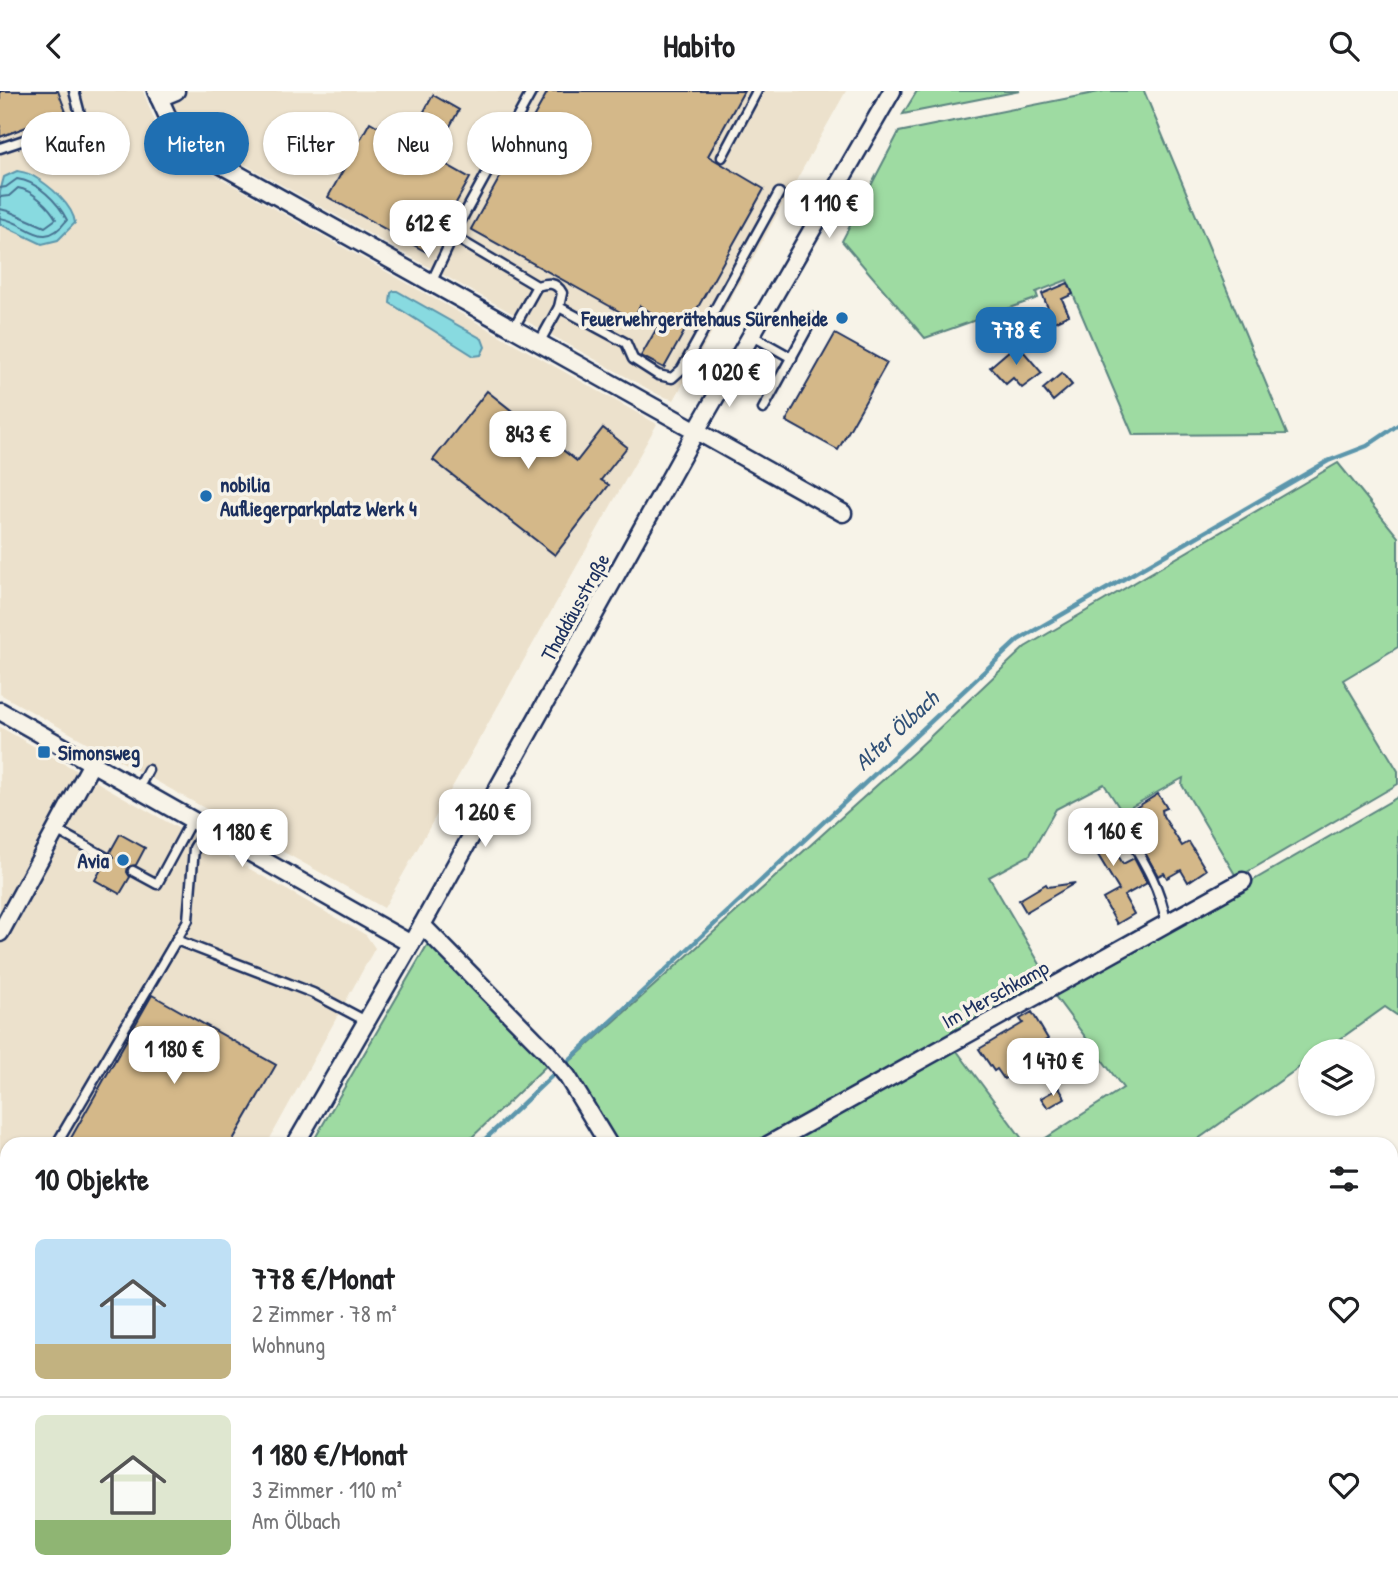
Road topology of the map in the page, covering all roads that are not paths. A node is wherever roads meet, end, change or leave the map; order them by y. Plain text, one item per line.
1 (74, 91) edge
2 (176, 91) edge
3 (532, 91) edge
4 (757, 91) edge
5 (892, 91) edge
6 (157, 95) edge
7 (0, 148) edge
8 (722, 157) dead end
9 (779, 193) dead end
10 (453, 236) junction
11 (431, 283) junction
12 (537, 286) junction
13 (559, 307) junction
14 (813, 318) dead end
15 (513, 329) junction
16 (751, 335) junction
17 (539, 343) junction
18 (792, 358) junction
19 (763, 409) dead end
20 (696, 431) junction
21 (843, 513) dead end
22 (0, 711) edge
23 (92, 763) junction
24 (148, 769) dead end
25 (138, 789) junction
26 (192, 819) junction
27 (1122, 825) dead end
28 (207, 827) junction
29 (57, 830) junction
30 (107, 857) dead end
31 (133, 871) dead end
32 (1242, 881) dead end
33 (1166, 922) junction
34 (422, 925) junction
35 (0, 933) edge
36 (176, 940) junction
37 (411, 944) junction
38 (366, 1021) junction
39 (61, 1137) edge
40 (300, 1137) edge
41 (604, 1137) edge
42 (782, 1137) edge

1 - 7 lane
2 - 6 street
3 - 10 lane
4 - 8 lane
5 - 16 street, Thaddäusstraße
6 - 11 street
9 - 13 lane
10 - 11 lane
10 - 12 lane
11 - 15 street
12 - 13 lane
12 - 15 lane
13 - 17 lane
14 - 18 lane
15 - 17 street
16 - 18 lane
16 - 20 street, Thaddäusstraße
17 - 20 street
18 - 19 lane
20 - 21 street
20 - 34 street, Thaddäusstraße
22 - 23 street
23 - 25 street
23 - 29 street
24 - 25 lane
25 - 26 street
26 - 28 street
26 - 31 lane
27 - 33 lane
28 - 36 lane
28 - 37 street
29 - 30 lane
29 - 35 street
32 - 33 street, Im Merschkamp
33 - 42 street, Im Merschkamp
34 - 37 street, Thaddäusstraße
34 - 41 street
36 - 38 lane
36 - 39 lane
37 - 38 street, Thaddäusstraße
38 - 40 street, Thaddäusstraße

